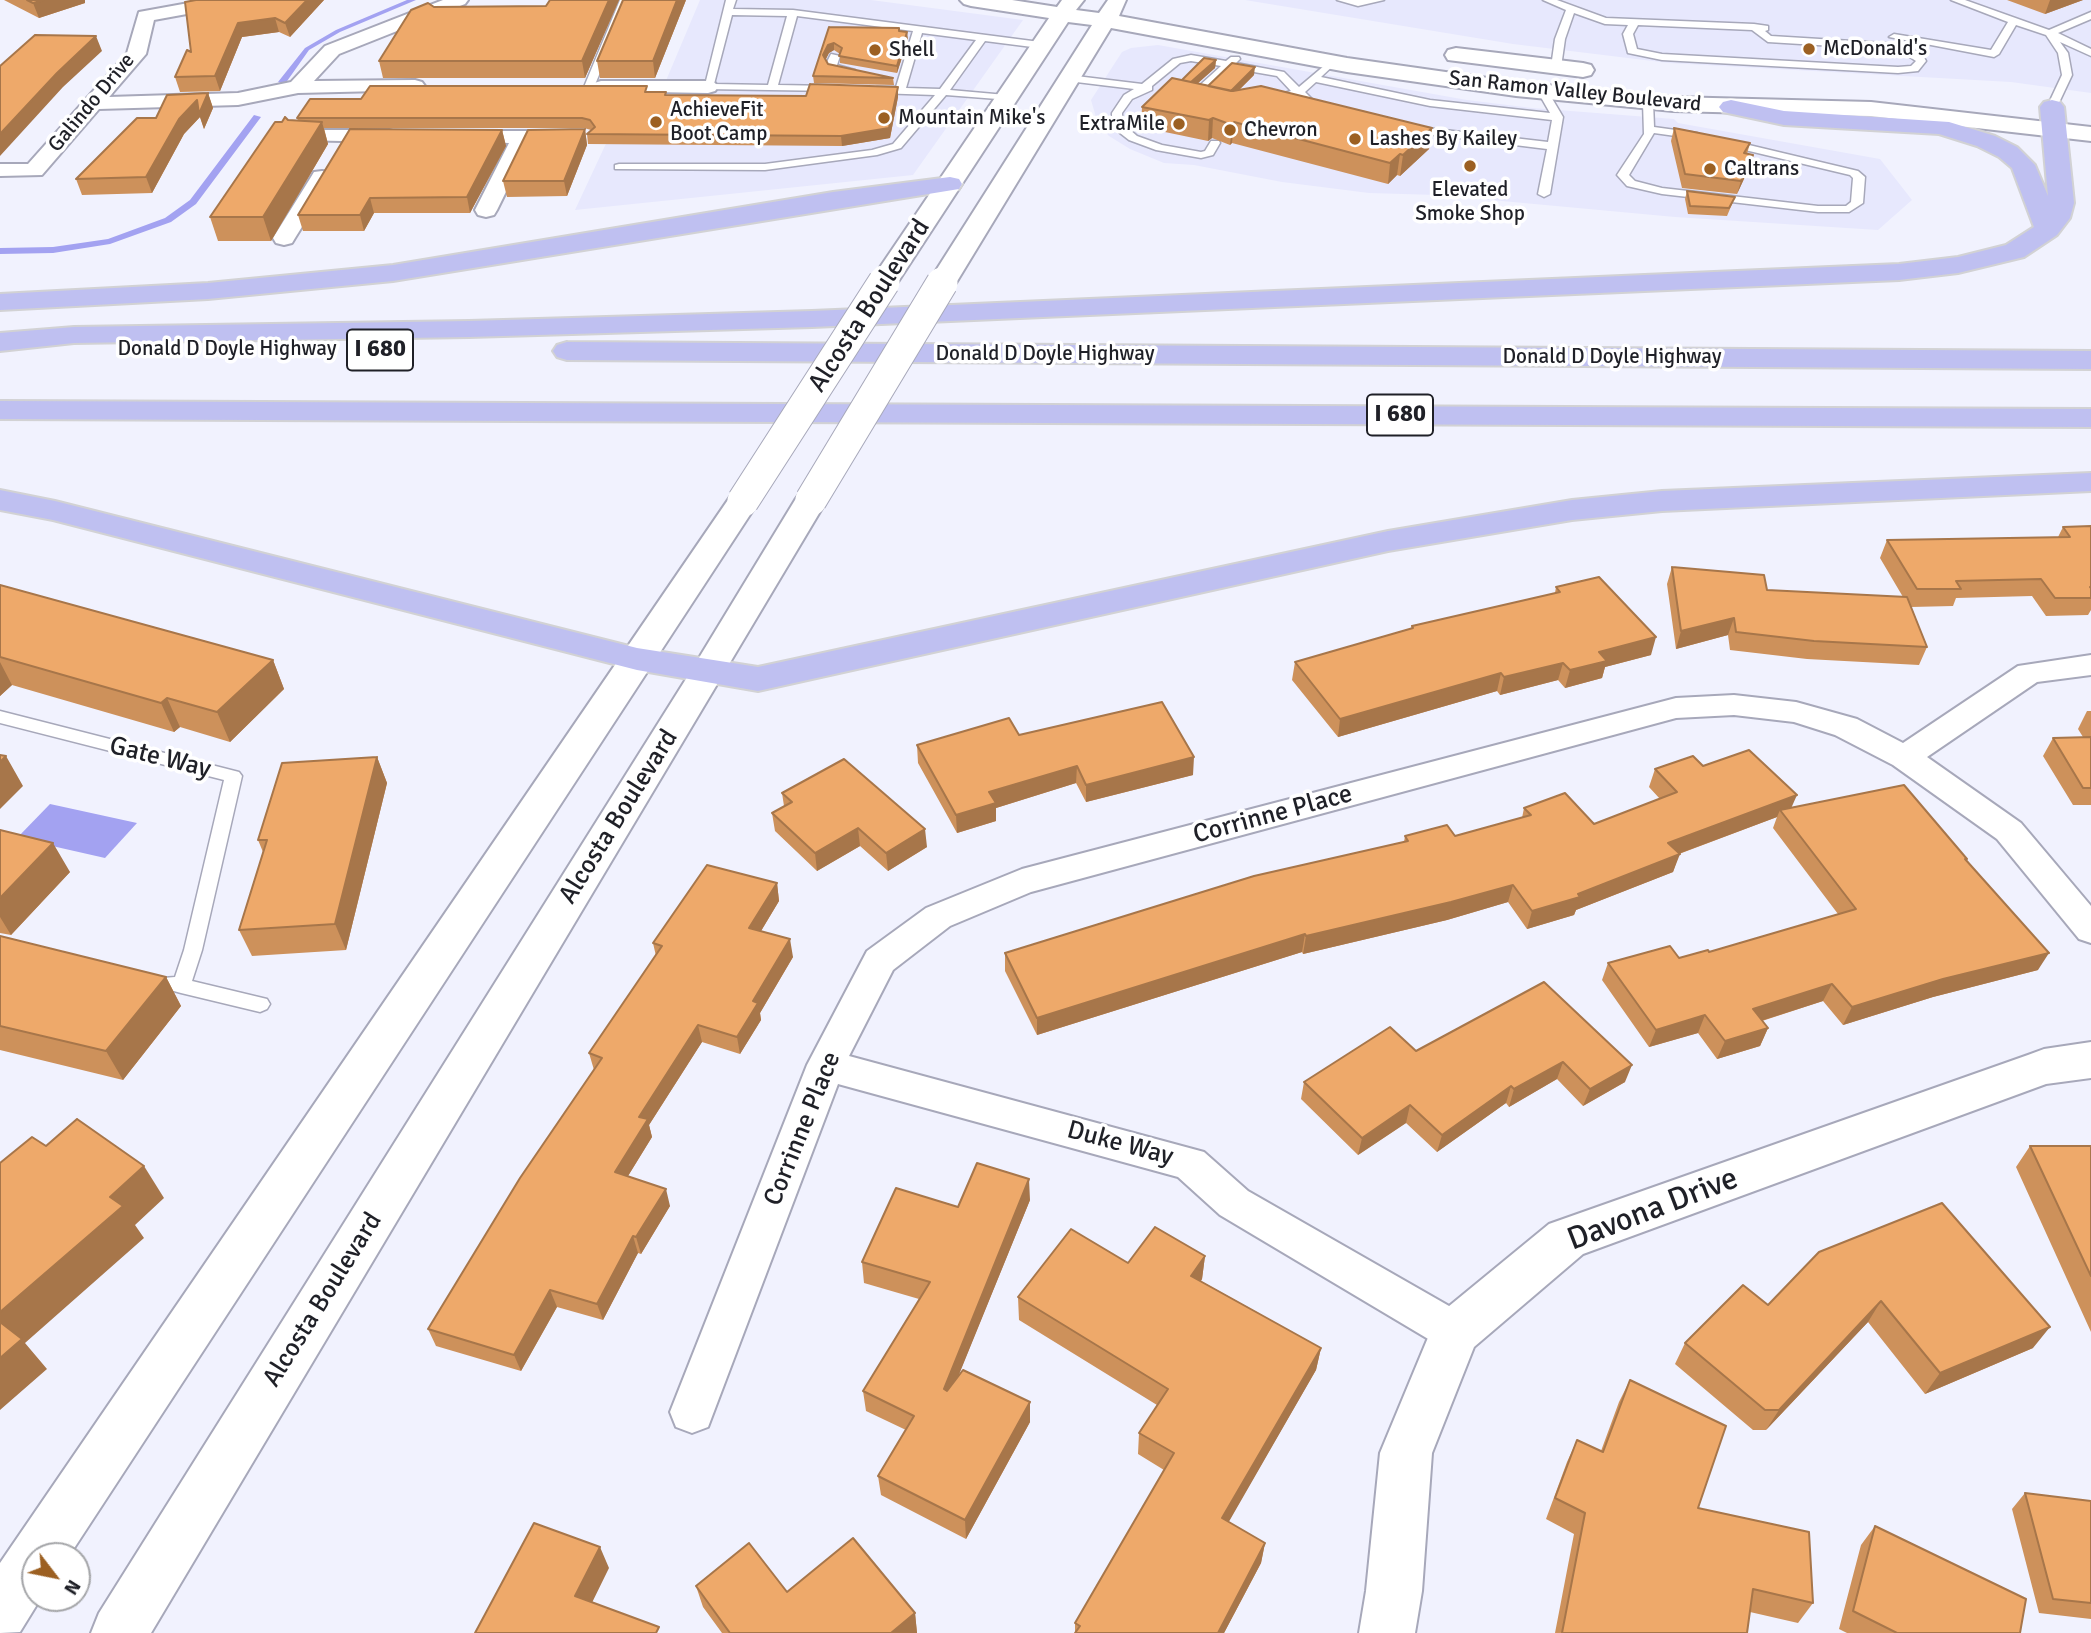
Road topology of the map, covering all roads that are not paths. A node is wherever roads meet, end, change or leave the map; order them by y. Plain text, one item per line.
1 (236, 0) edge
2 (459, 0) edge
3 (625, 0) edge
4 (731, 0) edge
5 (971, 0) edge
6 (1342, 0) edge
7 (1379, 0) edge
8 (1548, 0) edge
9 (1956, 0) edge
10 (1125, 1) edge
11 (1068, 6) edge
12 (1571, 9) junction
13 (727, 12) junction
14 (793, 13) junction
15 (2091, 15) edge
16 (1106, 20) junction
17 (2014, 20) junction
18 (1634, 23) junction
19 (1754, 27) junction
20 (1778, 28) dead end
21 (918, 32) junction
22 (1875, 33) dead end
23 (2049, 33) junction
24 (981, 39) junction
25 (1040, 45) junction
26 (1247, 46) junction
27 (1435, 52) dead end
28 (2091, 53) edge
29 (835, 56) edge
30 (1331, 62) junction
31 (1231, 63) junction
32 (1556, 67) junction
33 (1605, 73) dead end
34 (1280, 74) junction
35 (866, 75) edge
36 (1068, 78) junction
37 (1314, 79) junction
38 (898, 83) junction
39 (1270, 83) dead end
40 (439, 86) edge
41 (298, 87) junction
42 (564, 87) edge
43 (589, 87) junction
44 (708, 87) junction
45 (772, 88) junction
46 (1151, 88) junction
47 (849, 90) edge
48 (862, 90) edge
49 (943, 92) junction
50 (1299, 92) junction
51 (1543, 92) junction
52 (1181, 95) edge
53 (1280, 96) edge
54 (1006, 98) junction
55 (1192, 98) junction
56 (1206, 101) edge
57 (1648, 102) junction
58 (92, 103) junction
59 (1731, 107) junction
60 (1330, 112) edge
61 (2091, 113) edge
62 (1558, 117) junction
63 (2054, 118) junction
64 (1397, 126) edge
65 (1647, 129) junction
66 (2091, 134) edge
67 (302, 136) edge
68 (347, 136) junction
69 (416, 136) edge
70 (443, 136) edge
71 (523, 137) junction
72 (584, 137) edge
73 (1704, 137) edge
74 (1717, 140) edge
75 (1215, 143) edge
76 (1553, 146) junction
77 (619, 167) dead end
78 (0, 170) edge
79 (950, 184) junction
80 (1544, 194) dead end
81 (486, 209) dead end
82 (2048, 229) junction
83 (284, 238) dead end
84 (0, 302) edge
85 (0, 342) edge
86 (0, 348) edge
87 (2091, 360) edge
88 (0, 410) edge
89 (2091, 418) edge
90 (2091, 482) edge
91 (0, 500) edge
92 (637, 659) junction
93 (2091, 665) edge
94 (709, 671) junction
95 (0, 717) edge
96 (1905, 757) junction
97 (2091, 930) edge
98 (156, 980) edge
99 (181, 986) junction
100 (260, 1004) dead end
101 (2091, 1060) edge
102 (826, 1065) junction
103 (1455, 1332) junction
104 (692, 1412) dead end
105 (47, 1542) edge
106 (21, 1580) edge
107 (0, 1612) edge
108 (119, 1633) edge
109 (1387, 1633) edge

1 - 58 street, Galindo Drive
2 - 41 street
3 - 43 lane
4 - 13 lane
5 - 11 main road, San Ramon Valley Boulevard
6 - 7 lane
8 - 12 lane
9 - 17 lane
10 - 16 main road, Alcosta Boulevard
11 - 16 main road, San Ramon Valley Boulevard
11 - 25 main road, Alcosta Boulevard
12 - 18 lane
12 - 32 lane
13 - 14 lane
13 - 44 lane
14 - 21 lane
14 - 45 lane
15 - 23 lane
16 - 26 main road, San Ramon Valley Boulevard
16 - 36 main road, Alcosta Boulevard
17 - 22 lane
17 - 23 lane
18 - 19 lane
18 - 19 lane
19 - 20 lane
21 - 24 lane
21 - 38 lane
23 - 28 lane
23 - 63 lane
24 - 25 lane
24 - 49 lane
25 - 54 main road, Alcosta Boulevard
26 - 30 main road, San Ramon Valley Boulevard
26 - 31 lane
27 - 32 main road, San Ramon Valley Boulevard
29 - 35 lane
30 - 37 lane
30 - 51 main road, San Ramon Valley Boulevard
31 - 34 lane
31 - 46 lane
31 - 55 lane
32 - 33 main road, San Ramon Valley Boulevard
34 - 39 lane
34 - 50 lane
36 - 46 lane
36 - 94 main road, Alcosta Boulevard, bridge
37 - 50 lane
37 - 62 lane
38 - 48 lane
38 - 49 lane
40 - 41 street
41 - 58 street
42 - 43 street
43 - 44 street
44 - 45 lane
45 - 47 lane
46 - 75 lane
49 - 54 lane
49 - 77 lane
50 - 53 lane
50 - 60 lane
51 - 57 main road, San Ramon Valley Boulevard
51 - 62 lane
51 - 63 main road, San Ramon Valley Boulevard
52 - 55 lane
54 - 79 main road, Alcosta Boulevard
55 - 56 lane
57 - 59 main road, San Ramon Valley Boulevard
57 - 65 lane
58 - 78 street, Galindo Drive
59 - 63 main road, San Ramon Valley Boulevard
59 - 82 highway
61 - 63 main road, San Ramon Valley Boulevard
62 - 76 lane
63 - 66 main road, San Ramon Valley Boulevard
63 - 82 highway
64 - 76 lane
65 - 73 lane
65 - 74 lane
67 - 68 street
68 - 69 street
68 - 83 street
70 - 71 street
71 - 72 street
71 - 81 street
76 - 80 lane
79 - 84 highway
79 - 92 main road, Alcosta Boulevard, bridge
82 - 85 highway
86 - 87 highway, Donald D Doyle Highway / I 680
88 - 89 highway, I 680
90 - 94 highway
91 - 92 highway
92 - 94 highway
92 - 105 main road, Alcosta Boulevard
93 - 96 street
94 - 108 main road, Alcosta Boulevard
95 - 99 lane, Gate Way
96 - 97 street, Corrinne Place
96 - 102 street, Corrinne Place
98 - 99 lane
99 - 100 lane
101 - 103 main road, Davona Drive
102 - 103 street, Duke Way
102 - 104 street, Corrinne Place
103 - 109 main road, Davona Drive
106 - 107 main road, Alcosta Boulevard

